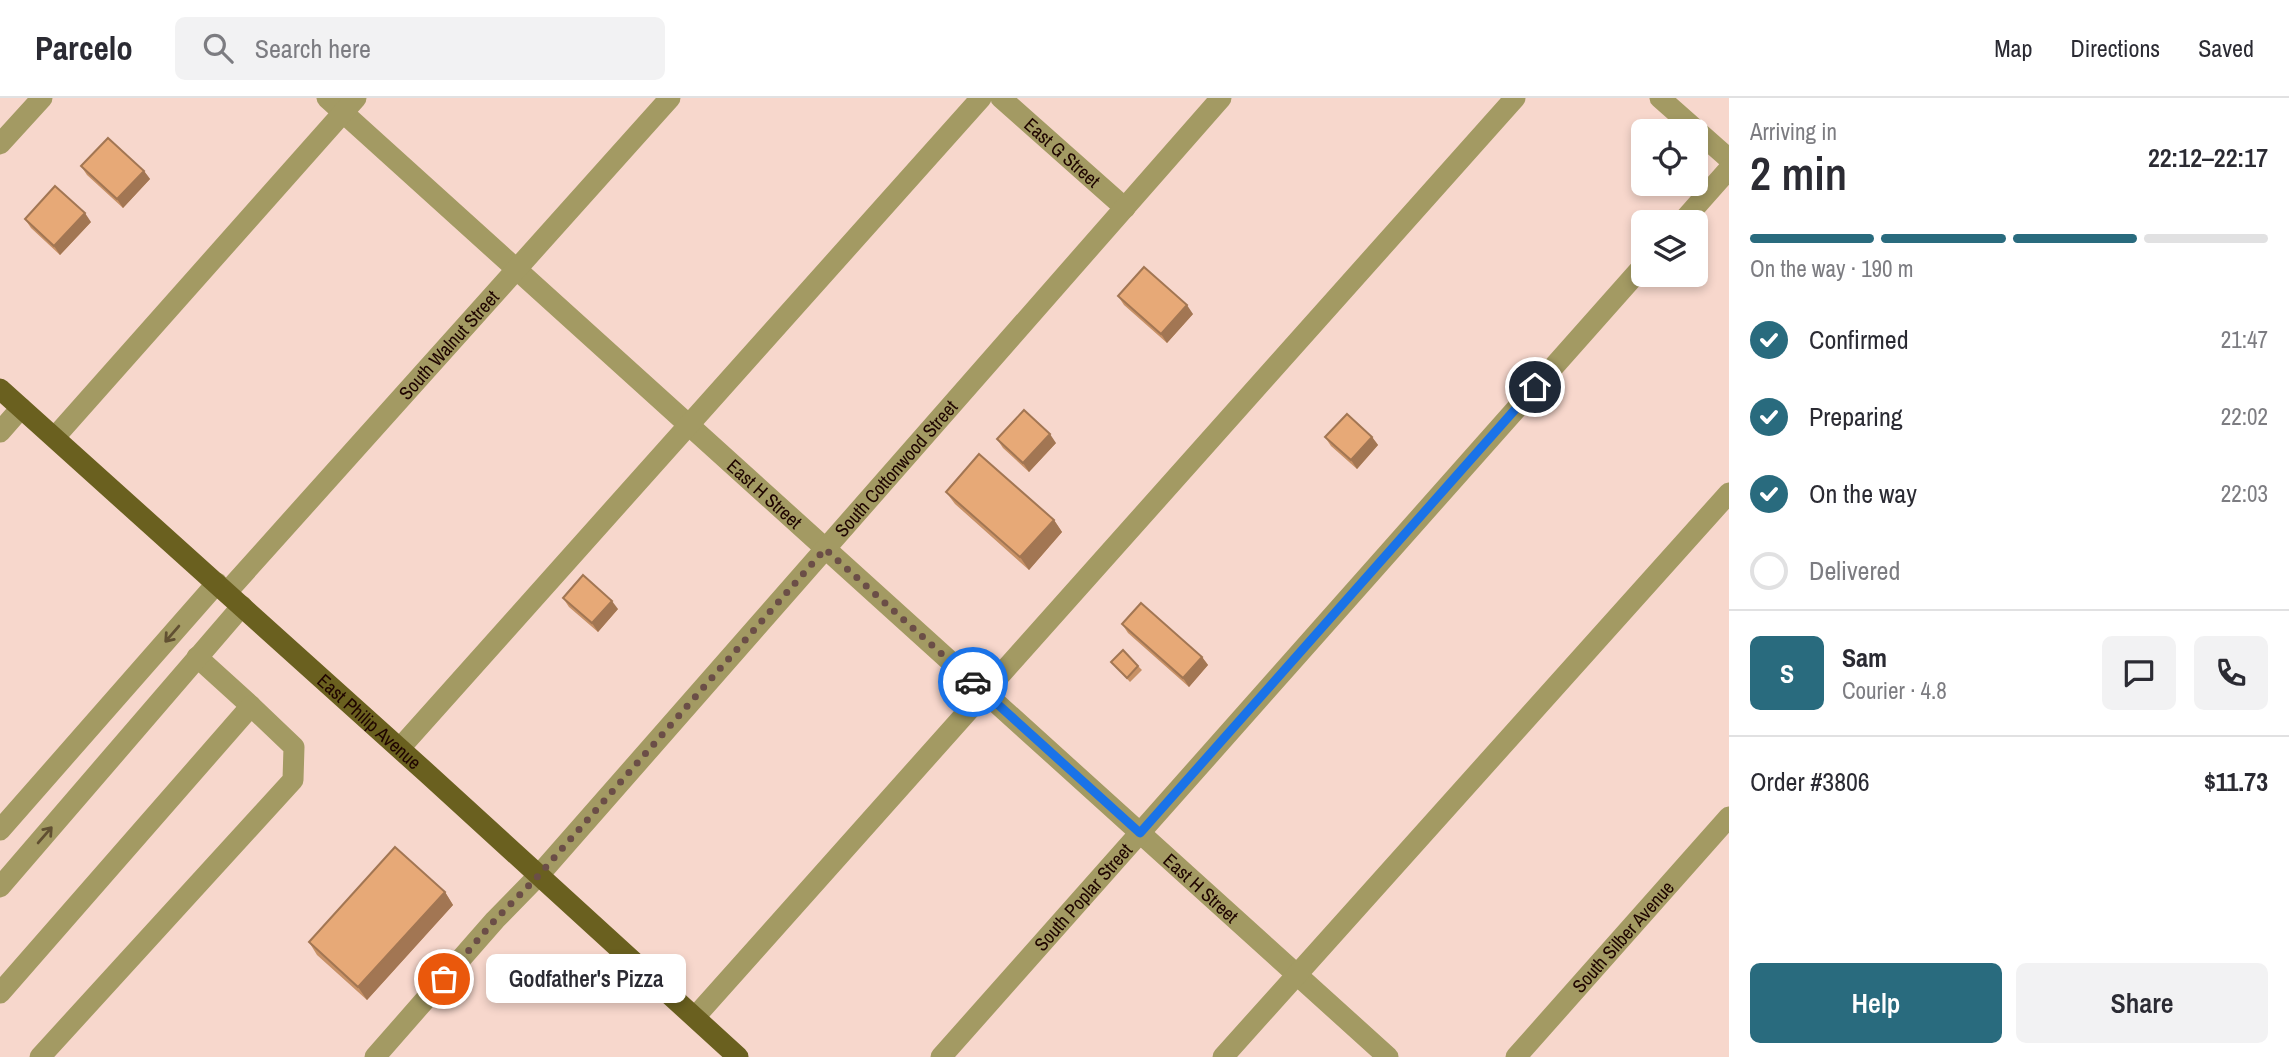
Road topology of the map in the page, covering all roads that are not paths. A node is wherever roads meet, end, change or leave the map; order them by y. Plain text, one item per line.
1 (41, 98) edge
2 (327, 98) edge
3 (670, 98) edge
4 (981, 98) edge
5 (1002, 98) edge
6 (1221, 98) edge
7 (1515, 98) edge
8 (1660, 98) edge
9 (350, 105) edge
10 (0, 144) edge
11 (1729, 159) edge
12 (1729, 169) edge
13 (1125, 208) junction
14 (1693, 210) edge
15 (516, 269) junction
16 (1631, 280) edge
17 (0, 388) edge
18 (21, 408) junction
19 (689, 425) junction
20 (0, 432) edge
21 (55, 437) junction
22 (1729, 494) edge
23 (825, 549) junction
24 (228, 593) junction
25 (197, 657) junction
26 (122, 691) junction
27 (985, 692) junction
28 (251, 706) junction
29 (148, 715) junction
30 (400, 748) junction
31 (1729, 817) edge
32 (0, 830) edge
33 (1140, 833) junction
34 (539, 875) junction
35 (0, 887) edge
36 (1297, 975) junction
37 (0, 993) edge
38 (695, 1017) junction
39 (40, 1057) edge
40 (375, 1057) edge
41 (738, 1057) edge
42 (941, 1057) edge
43 (1223, 1057) edge
44 (1388, 1057) edge
45 (1516, 1057) edge

1 - 10 street
2 - 9 street, East H Street
3 - 15 street, South Walnut Street
4 - 19 street
5 - 13 street, East G Street
6 - 13 street, South Cottonwood Street
7 - 27 street
8 - 11 street
9 - 15 street, East H Street
9 - 21 street
12 - 14 street
13 - 23 street, South Cottonwood Street
15 - 19 street, East H Street
15 - 24 street, South Walnut Street
16 - 33 street, South Poplar Street
17 - 18 main road, East Philip Avenue
18 - 20 street
18 - 21 main road, East Philip Avenue
19 - 23 street, East H Street
19 - 30 street
21 - 24 main road, East Philip Avenue
22 - 36 street
23 - 27 street, East H Street
23 - 34 street, South Cottonwood Street
24 - 25 street
24 -> 26 street
24 - 30 main road, East Philip Avenue
25 - 28 street
25 - 29 street
26 - 29 street
26 - 32 street
27 - 33 street, East H Street
27 - 38 street
28 - 37 street
28 - 39 street
35 -> 29 street
30 - 34 main road, East Philip Avenue
31 - 45 street, South Silber Avenue
33 - 36 street, East H Street
33 - 42 street, South Poplar Street
34 - 38 main road, East Philip Avenue
34 - 40 street, South Cottonwood Street
36 - 43 street
36 - 44 street, East H Street
38 - 41 main road, East Philip Avenue

